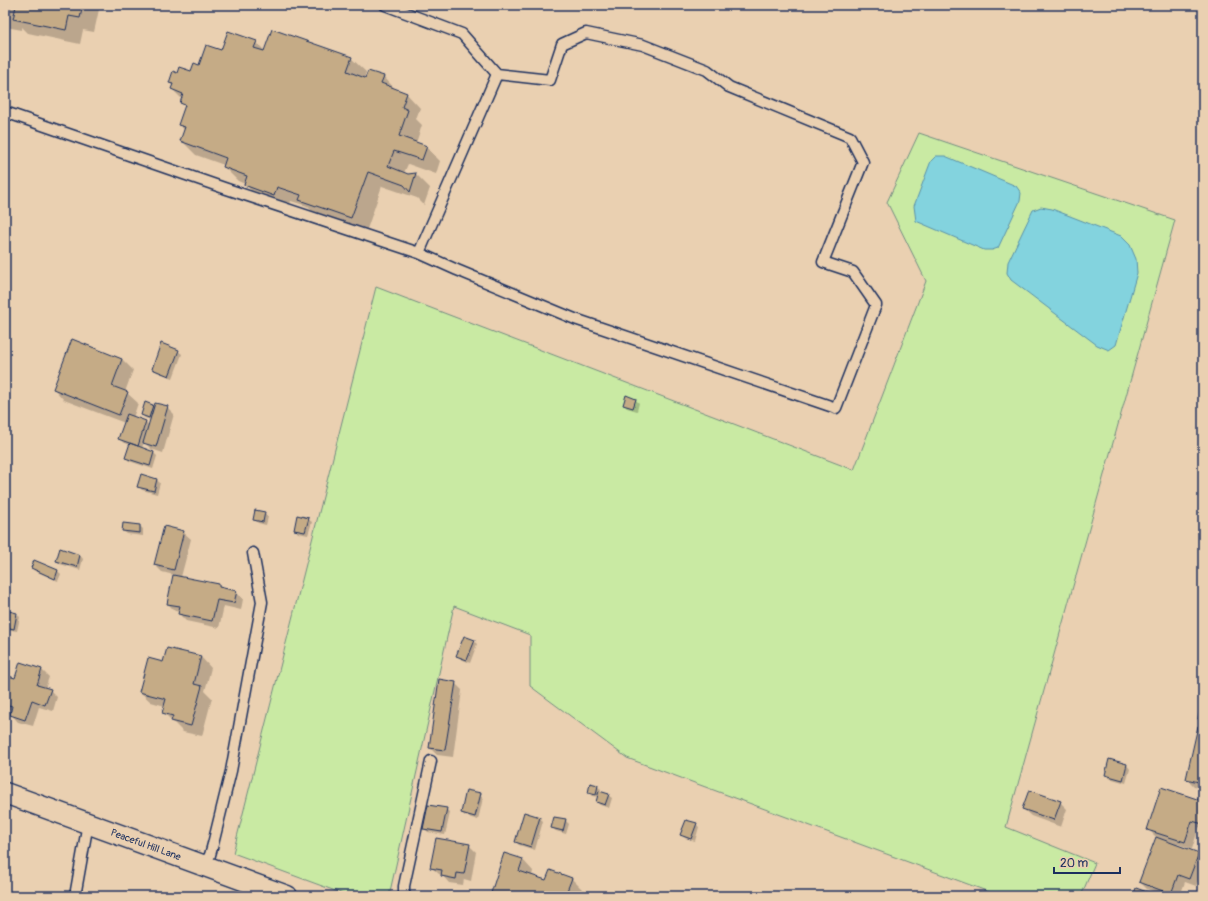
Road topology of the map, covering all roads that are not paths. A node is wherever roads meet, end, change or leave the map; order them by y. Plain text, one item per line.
1 (385, 5) edge
2 (497, 74) junction
3 (5, 112) edge
4 (419, 253) junction
5 (253, 553) dead end
6 (431, 761) dead end
7 (5, 793) edge
8 (88, 823) junction
9 (204, 865) junction
10 (75, 896) edge
11 (287, 896) edge
12 (404, 896) edge

1 - 2 lane
2 - 4 lane
2 - 4 lane
3 - 4 lane
5 - 9 lane
6 - 12 lane
7 - 8 street, Peaceful Hill Lane
8 - 9 street, Peaceful Hill Lane
8 - 10 lane
9 - 11 street, Peaceful Hill Lane

